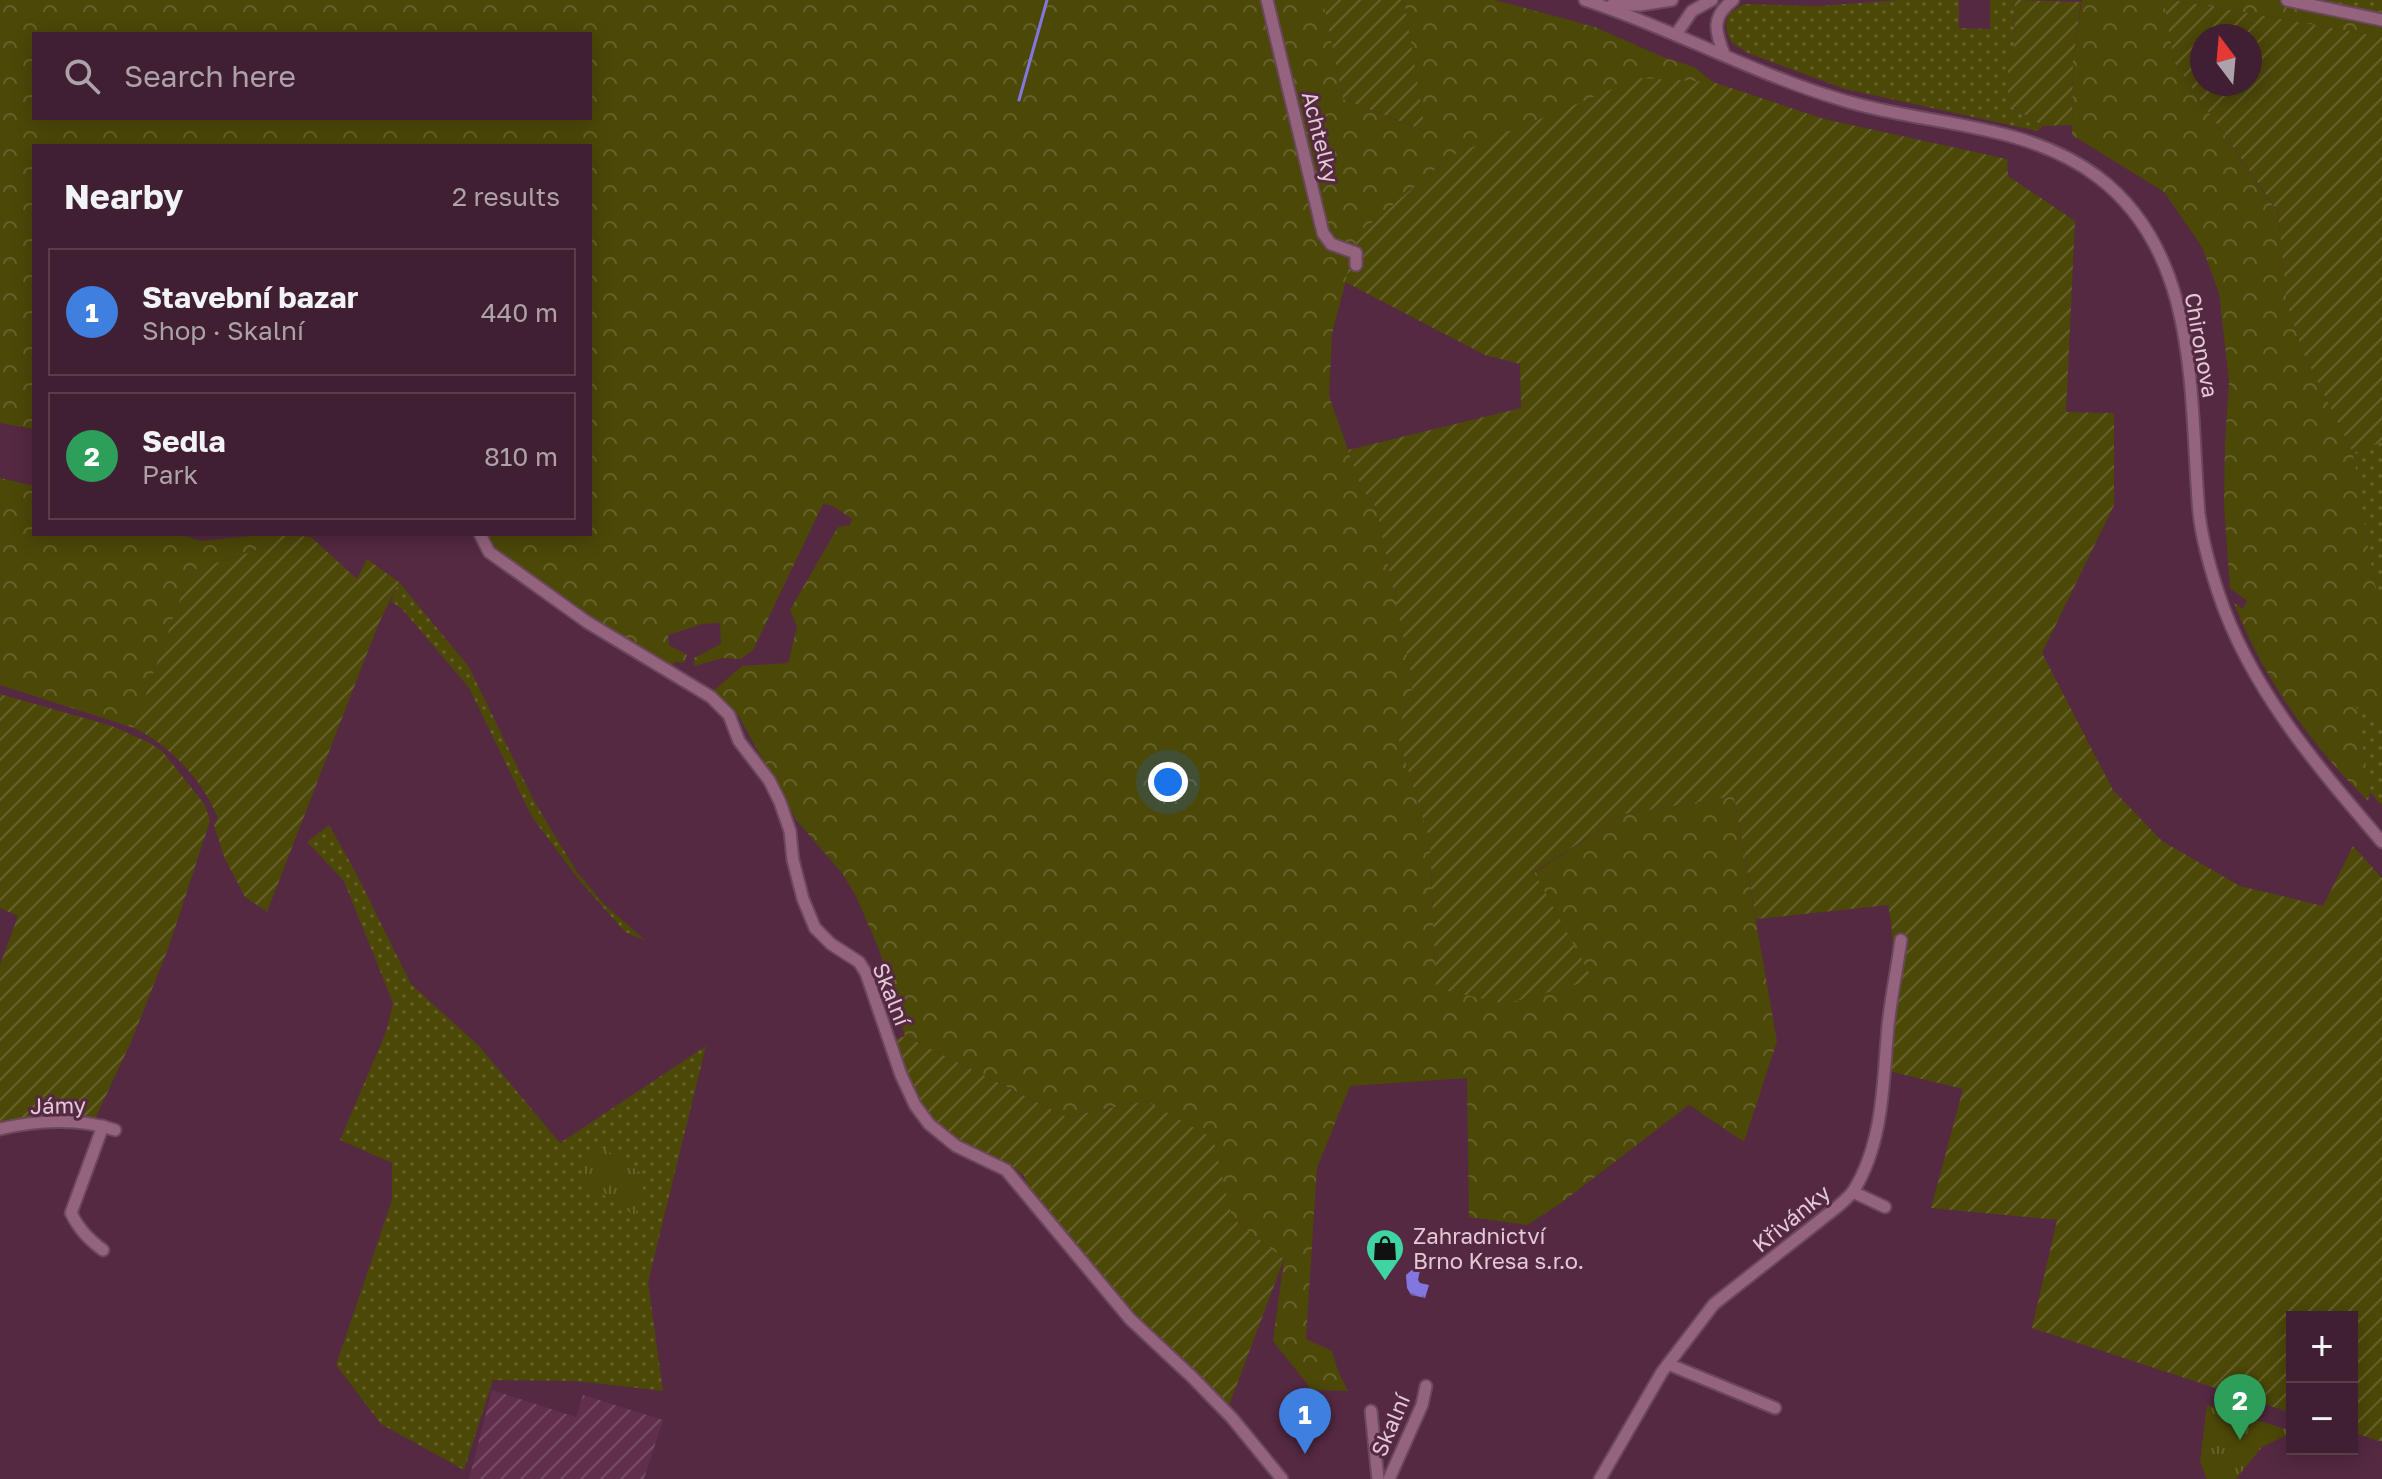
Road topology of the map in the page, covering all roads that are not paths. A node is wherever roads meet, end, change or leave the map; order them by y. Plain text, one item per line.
1 (1267, 0) edge
2 (1585, 0) edge
3 (1672, 0) edge
4 (1712, 0) edge
5 (1733, 0) edge
6 (2287, 0) edge
7 (1599, 5) junction
8 (2382, 20) edge
9 (1677, 33) junction
10 (1724, 54) junction
11 (1356, 265) dead end
12 (481, 536) edge
13 (2382, 842) edge
14 (1901, 940) dead end
15 (0, 1129) edge
16 (1853, 1192) junction
17 (1885, 1207) dead end
18 (103, 1250) dead end
19 (1668, 1364) junction
20 (1426, 1386) dead end
21 (1775, 1408) dead end
22 (1371, 1411) dead end
23 (1386, 1478) edge
24 (1282, 1479) edge
25 (1404, 1479) edge
26 (1600, 1479) edge

1 - 11 street, Achtelky
2 - 7 street, Chironova
3 - 7 street
4 - 9 street
5 - 10 street
6 - 8 street
7 - 9 street, Chironova
9 - 10 street, Chironova
10 - 13 street, Chironova
12 - 24 street, Skalní
14 - 16 street, Křivánky
15 - 18 street, Jámy
16 - 17 street
16 - 19 street, Křivánky
19 - 21 street
19 - 26 street, Křivánky
20 - 23 street, Skalní
22 - 23 street, Skalní
23 - 25 street

